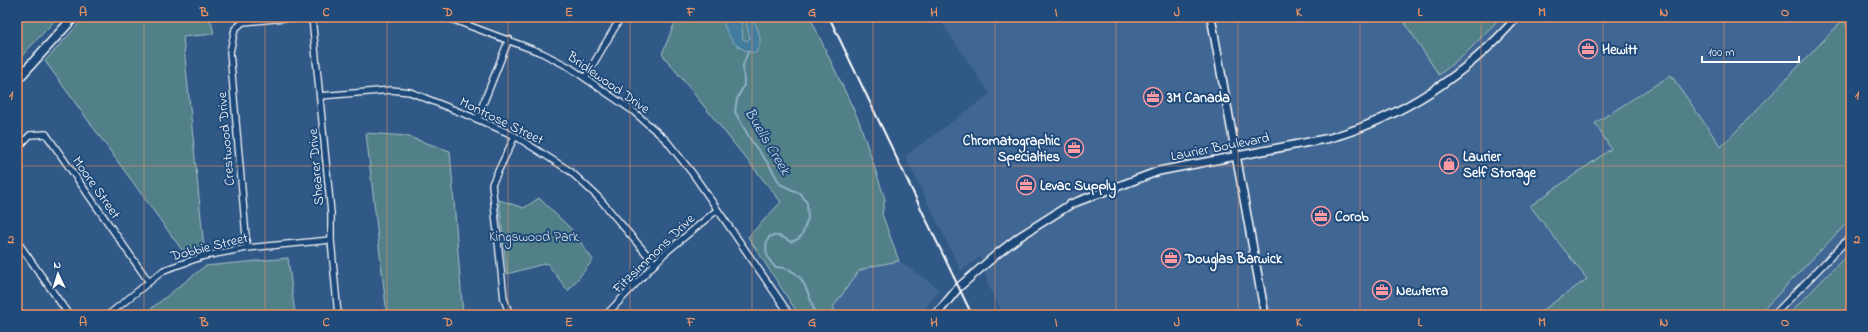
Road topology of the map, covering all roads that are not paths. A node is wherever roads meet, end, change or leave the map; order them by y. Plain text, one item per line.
1 (74, 17) edge
2 (295, 17) edge
3 (312, 17) edge
4 (446, 17) edge
5 (621, 17) edge
6 (1211, 17) edge
7 (1517, 17) edge
8 (509, 39) junction
9 (585, 78) junction
10 (17, 80) edge
11 (320, 96) junction
12 (477, 119) junction
13 (515, 136) junction
14 (17, 149) edge
15 (1237, 157) junction
16 (717, 210) junction
17 (1851, 236) edge
18 (331, 240) junction
19 (17, 241) edge
20 (247, 248) junction
21 (655, 264) junction
22 (149, 282) junction
23 (69, 315) edge
24 (108, 315) edge
25 (338, 315) edge
26 (510, 315) edge
27 (606, 315) edge
28 (790, 315) edge
29 (936, 315) edge
30 (1265, 315) edge
31 (1774, 315) edge

1 - 10 main road
2 - 20 street, Crestwood Drive
3 - 11 street, Shearer Drive
4 - 8 street, Bridlewood Drive
5 - 9 street
6 - 15 street
7 - 15 street, Laurier Boulevard
8 - 9 street, Bridlewood Drive
8 - 12 street
9 - 16 street, Bridlewood Drive
11 - 12 street, Montrose Street
11 - 18 street, Shearer Drive
12 - 13 street, Montrose Street
13 - 21 street, Montrose Street
13 - 26 street
14 - 22 street, Moore Street
15 - 29 street, Laurier Boulevard
15 - 30 street
16 - 21 street, Fitzsimmons Drive
16 - 28 street, Bridlewood Drive
17 - 31 street
18 - 20 street, Dobbie Street
18 - 25 street, Shearer Drive
19 - 23 street
20 - 22 street, Dobbie Street
21 - 27 street, Fitzsimmons Drive
22 - 24 street, Dobbie Street

